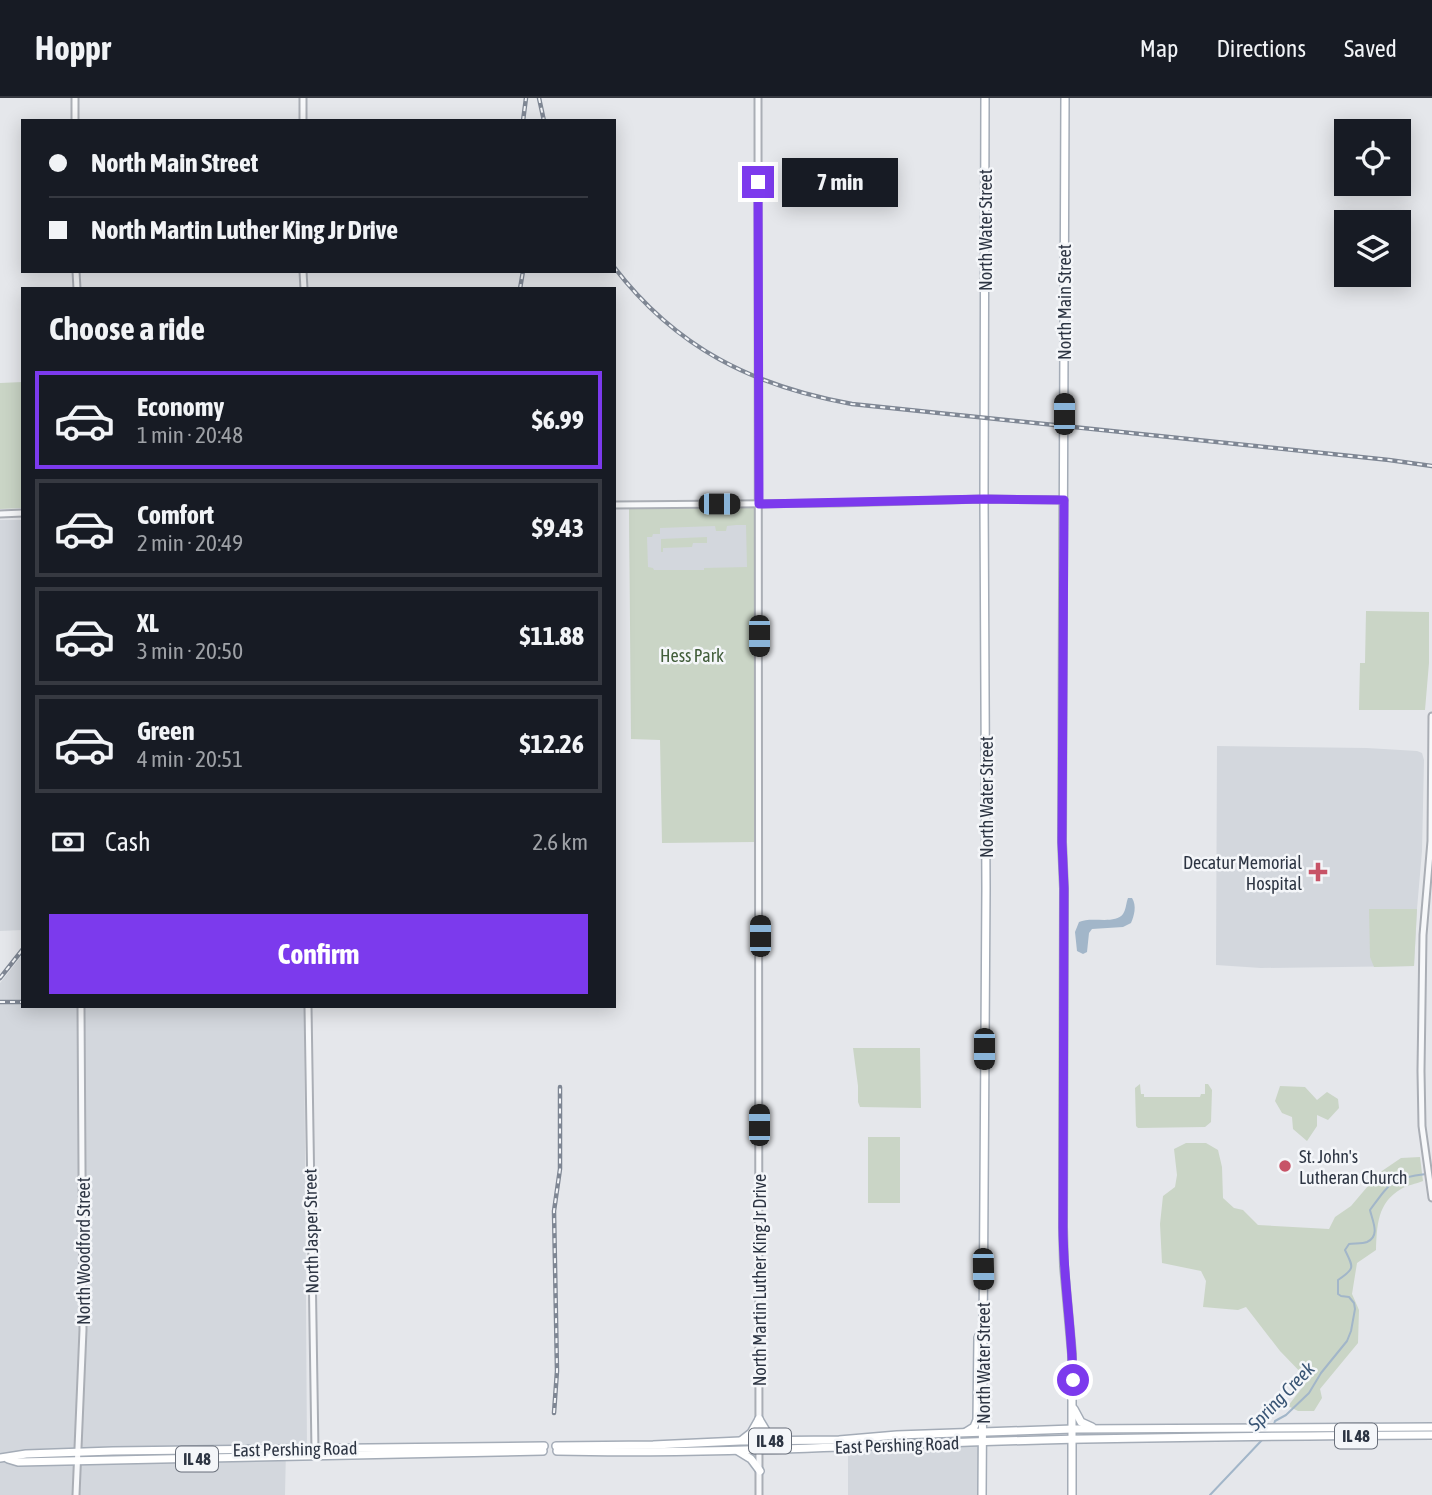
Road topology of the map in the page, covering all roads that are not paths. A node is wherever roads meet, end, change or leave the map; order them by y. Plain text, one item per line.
1 (75, 98) edge
2 (303, 98) edge
3 (758, 98) edge
4 (985, 98) edge
5 (1065, 98) edge
6 (75, 119) edge
7 (303, 119) edge
8 (984, 499) junction
9 (1064, 500) junction
10 (759, 504) junction
11 (616, 505) edge
12 (21, 513) edge
13 (0, 514) edge
14 (1432, 716) edge
15 (81, 1008) edge
16 (308, 1008) edge
17 (1432, 1198) edge
18 (982, 1330) junction
19 (1073, 1405) junction
20 (760, 1419) junction
21 (1432, 1427) edge
22 (1073, 1429) junction
23 (1095, 1429) junction
24 (965, 1432) junction
25 (984, 1432) junction
26 (1432, 1435) edge
27 (1073, 1439) junction
28 (1088, 1439) junction
29 (1039, 1440) junction
30 (740, 1441) junction
31 (759, 1441) junction
32 (780, 1441) junction
33 (984, 1442) junction
34 (960, 1443) junction
35 (543, 1449) dead end
36 (759, 1450) junction
37 (738, 1451) junction
38 (315, 1453) junction
39 (78, 1456) junction
40 (2, 1458) edge
41 (1073, 1459) junction
42 (983, 1462) junction
43 (760, 1471) junction
44 (76, 1495) edge
45 (759, 1495) edge
46 (982, 1495) edge
47 (1072, 1495) edge

1 - 6 street
2 - 7 street
3 - 10 street, North Martin Luther King Jr Drive
4 - 8 main road, North Water Street
5 - 9 main road, North Main Street
8 - 9 street
8 - 10 street
8 - 18 main road, North Water Street
9 - 19 main road, North Main Street
10 - 11 street
10 - 20 street, North Martin Luther King Jr Drive
12 - 13 street
14 - 17 street
15 - 39 street, North Woodford Street
16 - 38 street, North Jasper Street
18 - 24 main road
18 - 25 main road, North Water Street
19 - 22 main road, North Main Street
19 - 23 main road
20 - 30 main road
20 - 31 street, North Martin Luther King Jr Drive
20 - 32 main road
21 - 23 main road, IL 48
22 - 23 main road, IL 48
22 - 25 main road, IL 48
22 - 27 main road, North Main Street
22 - 29 main road
24 - 25 main road, IL 48
24 - 32 main road, IL 48
25 - 33 main road, North Water Street
26 - 28 main road, East Pershing Road / IL 48
27 - 28 main road, East Pershing Road / IL 48
27 - 29 main road, East Pershing Road / IL 48
27 - 41 main road, North Main Street
28 - 41 main road
29 - 33 main road, East Pershing Road / IL 48
30 - 31 main road, IL 48
30 - 37 main road, East Pershing Road / IL 48
31 - 32 main road, IL 48
31 - 36 street, North Martin Luther King Jr Drive
33 - 34 main road, East Pershing Road / IL 48
33 - 42 main road, North Water Street
34 - 36 main road, East Pershing Road / IL 48
34 - 42 main road
35 - 38 main road, East Pershing Road / IL 48
36 - 37 main road, East Pershing Road / IL 48
36 - 43 street, North Martin Luther King Jr Drive
37 - 43 main road
38 - 39 main road, East Pershing Road / IL 48
39 - 40 main road, East Pershing Road / IL 48
39 - 44 street, North Woodford Street
41 - 47 main road, North Main Street
42 - 46 main road, North Water Street
43 - 45 street, North Martin Luther King Jr Drive

